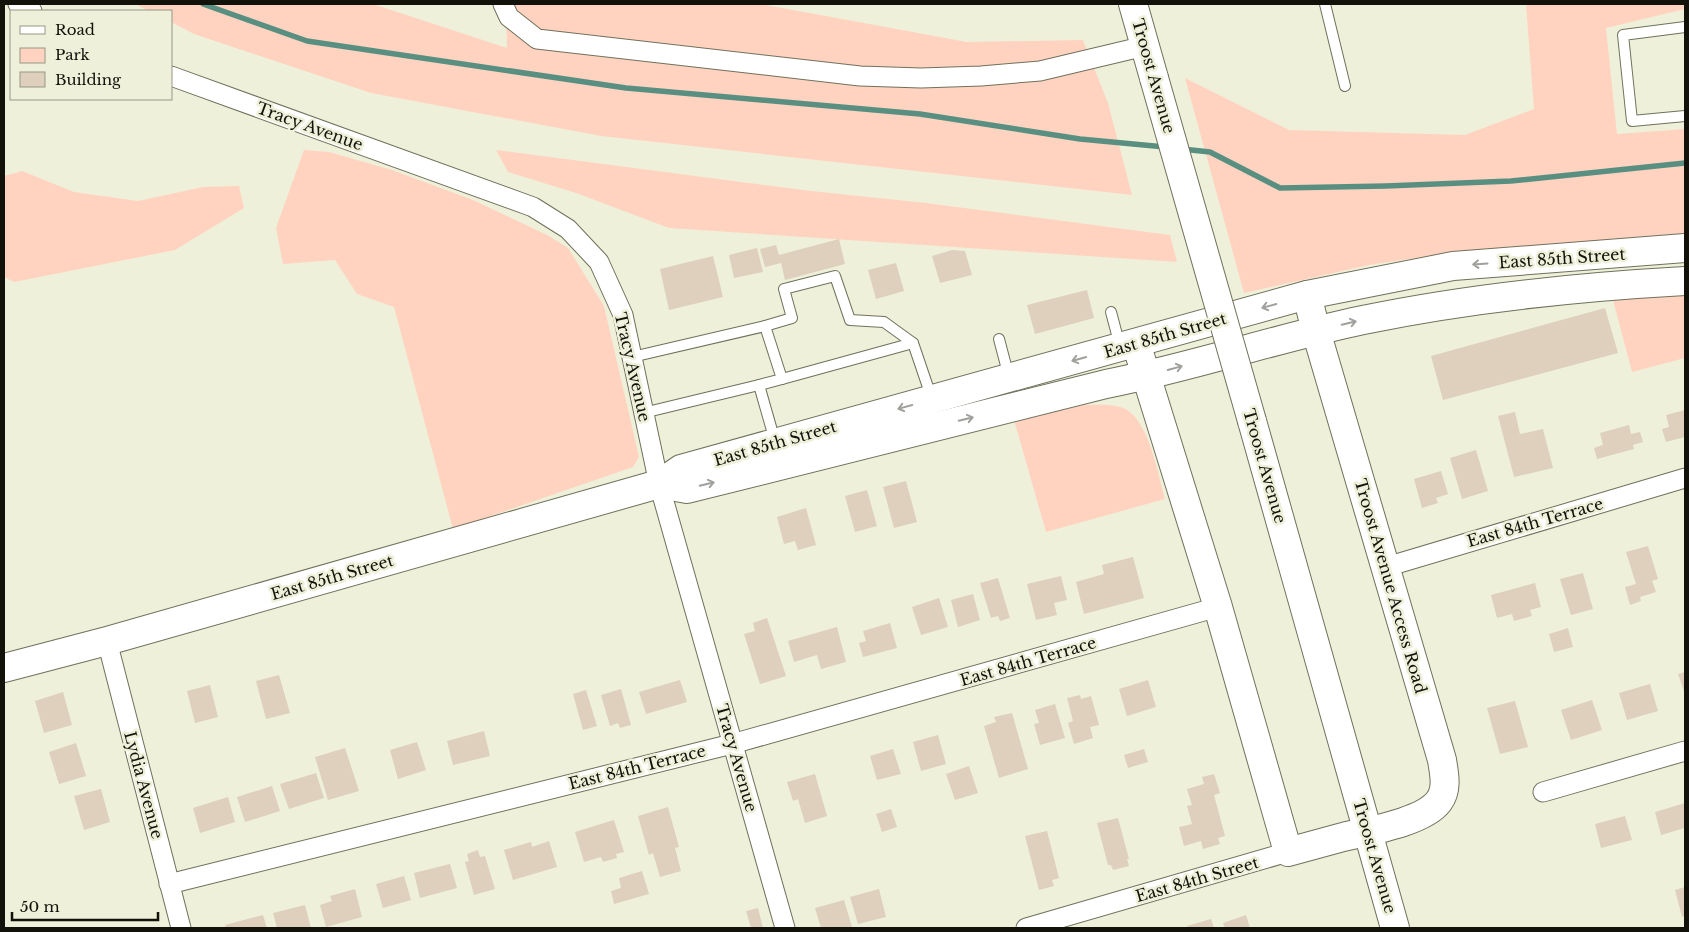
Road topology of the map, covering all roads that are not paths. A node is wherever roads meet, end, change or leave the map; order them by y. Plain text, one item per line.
1 (18, 4) edge
2 (503, 4) edge
3 (1133, 4) edge
4 (1325, 4) edge
5 (30, 10) edge
6 (1685, 27) edge
7 (1145, 46) junction
8 (172, 76) edge
9 (1345, 86) dead end
10 (1685, 116) edge
11 (1685, 248) edge
12 (1685, 281) edge
13 (1307, 296) junction
14 (1111, 312) dead end
15 (765, 326) junction
16 (1316, 331) junction
17 (999, 339) dead end
18 (913, 343) junction
19 (1129, 345) junction
20 (632, 357) junction
21 (1146, 376) junction
22 (1010, 378) junction
23 (782, 379) junction
24 (759, 386) junction
25 (932, 400) junction
26 (643, 413) junction
27 (776, 443) junction
28 (1685, 478) edge
29 (659, 484) junction
30 (1386, 566) junction
31 (1218, 607) junction
32 (107, 642) junction
33 (4, 668) edge
34 (732, 744) junction
35 (1685, 752) edge
36 (1543, 792) dead end
37 (1368, 832) junction
38 (1288, 852) junction
39 (169, 884) junction
40 (181, 928) edge
41 (785, 928) edge
42 (1026, 928) edge
43 (1395, 928) edge

1 - 5 street
2 - 7 street
3 - 7 main road, Troost Avenue
4 - 9 lane
6 - 10 lane
7 - 37 main road, Troost Avenue, bridge
8 - 20 street, Tracy Avenue
11 -> 13 main road, East 85th Street
16 -> 12 main road, East 85th Street
13 - 16 main road, Troost Avenue Access Road
13 -> 19 main road, East 85th Street
14 - 19 lane
15 - 18 lane
15 - 20 lane
15 - 23 lane
21 -> 16 main road, East 85th Street
16 - 30 main road, Troost Avenue Access Road
17 - 22 lane
18 - 23 lane
18 - 25 lane
19 - 21 main road
19 -> 22 main road, East 85th Street
20 - 26 street, Tracy Avenue
29 -> 21 main road, East 85th Street
21 - 31 main road
22 - 25 main road, East 85th Street
23 - 24 lane
24 - 26 lane
24 - 27 lane
25 -> 27 main road, East 85th Street
26 - 29 street, Tracy Avenue
27 - 29 main road, East 85th Street
28 - 30 street, East 84th Terrace
29 - 32 main road, East 85th Street
29 - 34 street, Tracy Avenue
30 - 37 main road, Troost Avenue Access Road
31 - 34 street, East 84th Terrace
31 - 38 main road
32 - 33 main road, East 85th Street
32 - 39 street, Lydia Avenue
34 - 39 street, East 84th Terrace
34 - 41 street, Tracy Avenue
35 - 36 street
37 - 38 main road, East 84th Street
37 - 43 main road, Troost Avenue
38 - 42 street, East 84th Street
39 - 40 street, Lydia Avenue

